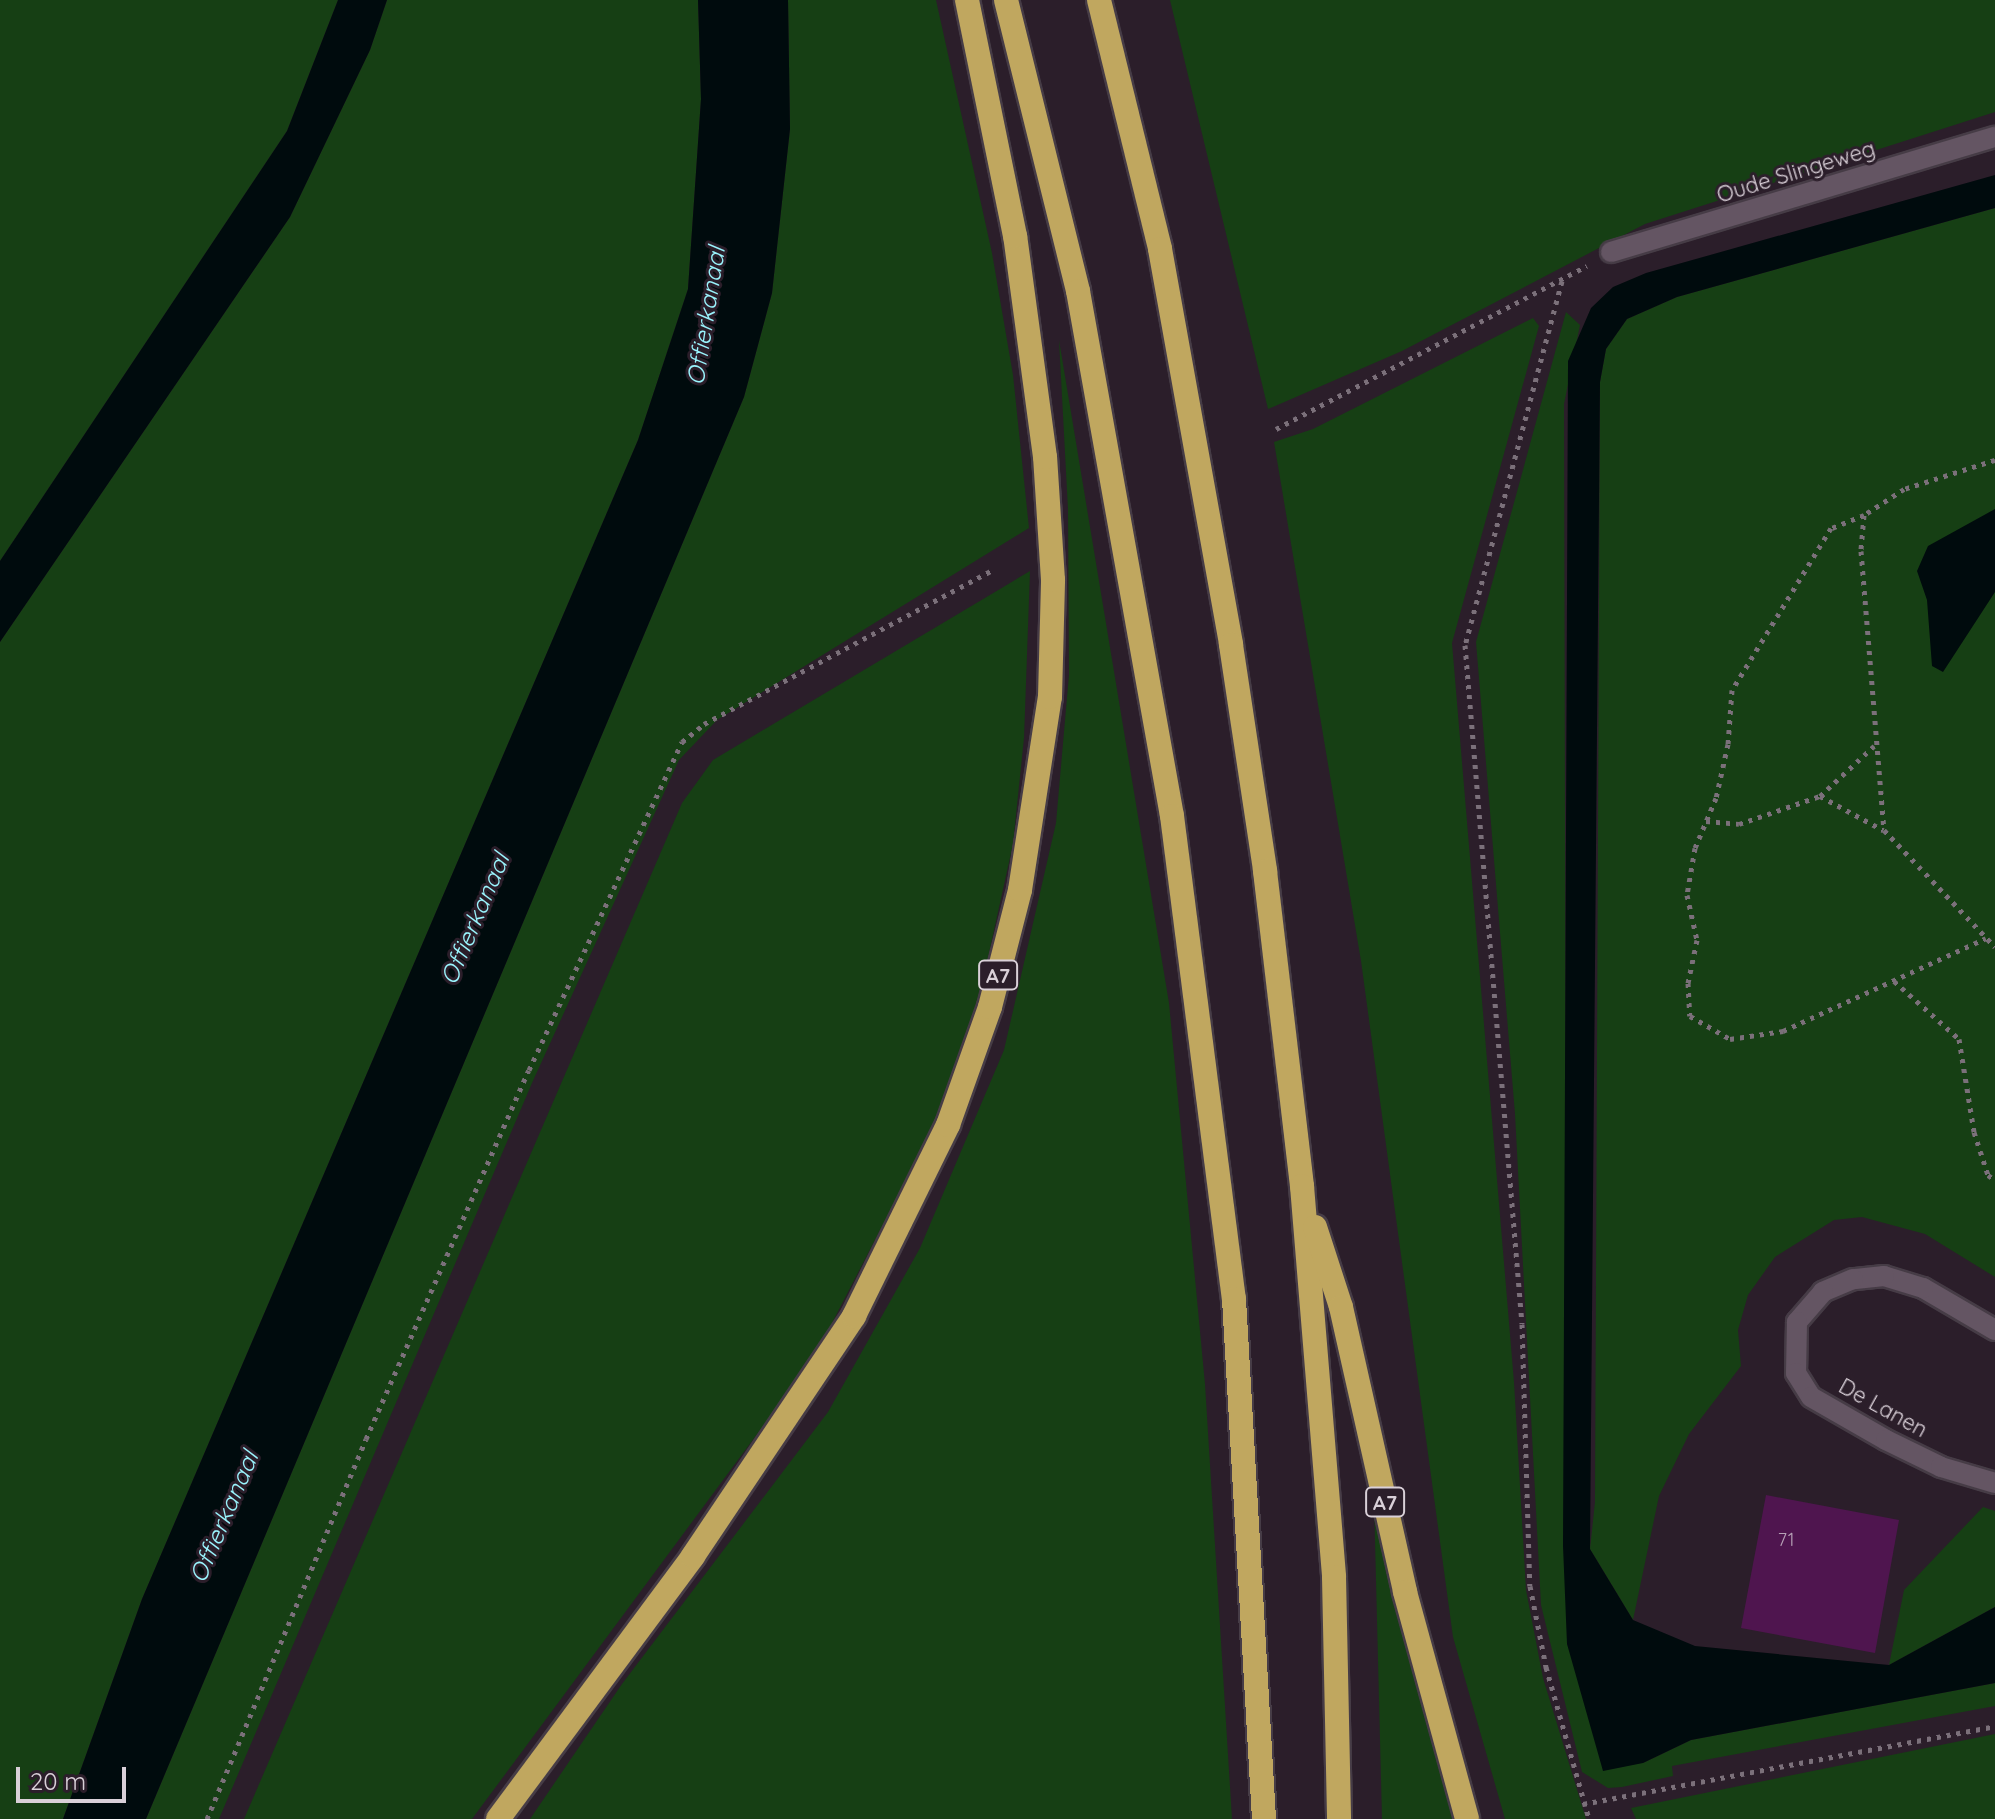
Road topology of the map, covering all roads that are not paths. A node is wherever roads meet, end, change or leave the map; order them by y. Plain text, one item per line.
1 (967, 0) edge
2 (1006, 0) edge
3 (1099, 0) edge
4 (1995, 137) edge
5 (1611, 252) dead end
6 (1302, 1186) junction
7 (1995, 1330) edge
8 (1995, 1483) edge
9 (498, 1819) edge
10 (1264, 1819) edge
11 (1339, 1819) edge
12 (1467, 1819) edge

1 - 9 highway, A7
2 - 10 highway
3 - 6 highway, A7
4 - 5 street, Oude Slingeweg
6 - 11 highway, A7
6 - 12 highway, A7
7 - 8 street, De Lanen

